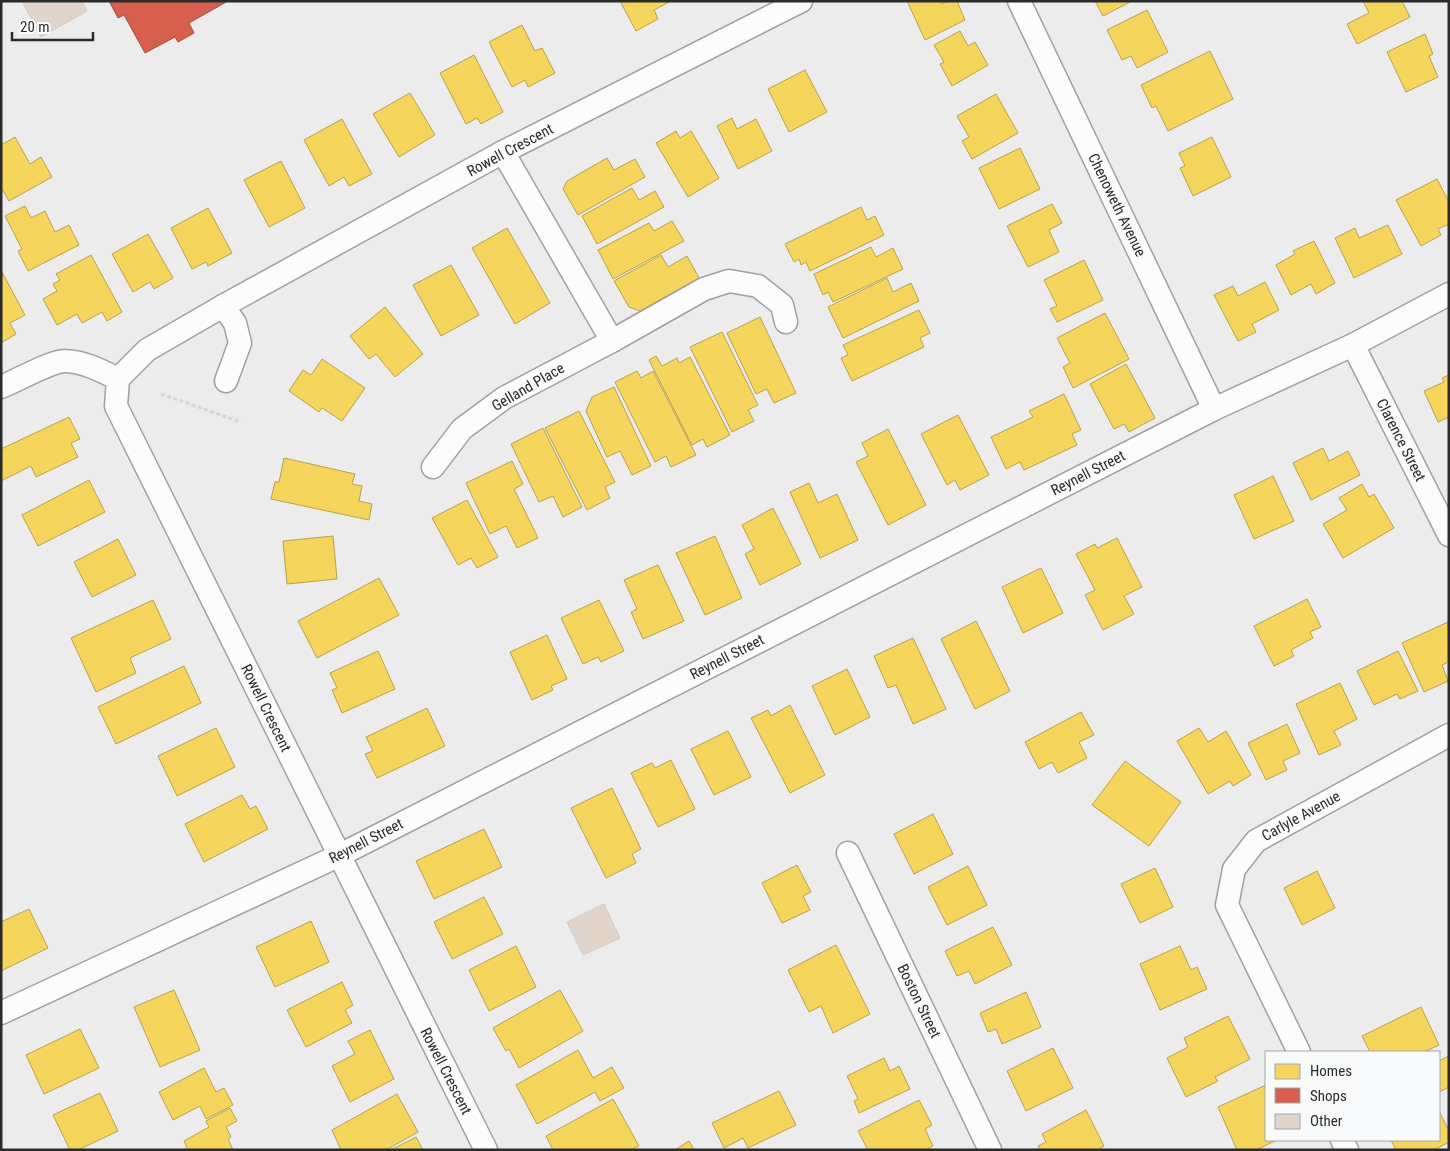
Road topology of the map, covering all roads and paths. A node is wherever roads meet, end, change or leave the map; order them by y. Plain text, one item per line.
1 (800, 1) edge
2 (1019, 1) edge
3 (504, 152) junction
4 (1449, 294) edge
5 (223, 306) junction
6 (786, 322) dead end
7 (612, 341) junction
8 (1353, 345) junction
9 (118, 379) junction
10 (226, 381) dead end
11 (1, 387) edge
12 (161, 394) dead end
13 (1214, 409) junction
14 (241, 422) dead end
15 (433, 467) dead end
16 (1449, 535) edge
17 (1449, 735) edge
18 (848, 853) dead end
19 (338, 856) junction
20 (1, 1013) edge
21 (1299, 1051) edge
22 (486, 1150) edge
23 (990, 1150) edge

1 - 3 street, Rowell Crescent
2 - 13 street, Chenoweth Avenue
3 - 5 street, Rowell Crescent
3 - 7 street
4 - 8 street, Reynell Street
5 - 9 street, Rowell Crescent
5 - 10 street
6 - 7 street, Gelland Place
7 - 15 street, Gelland Place
8 - 13 street, Reynell Street
8 - 16 street, Clarence Street
9 - 11 street
9 - 19 street, Rowell Crescent
12 - 14 path
13 - 19 street, Reynell Street
17 - 21 street, Carlyle Avenue
18 - 23 street, Boston Street
19 - 20 street, Reynell Street
19 - 22 street, Rowell Crescent

